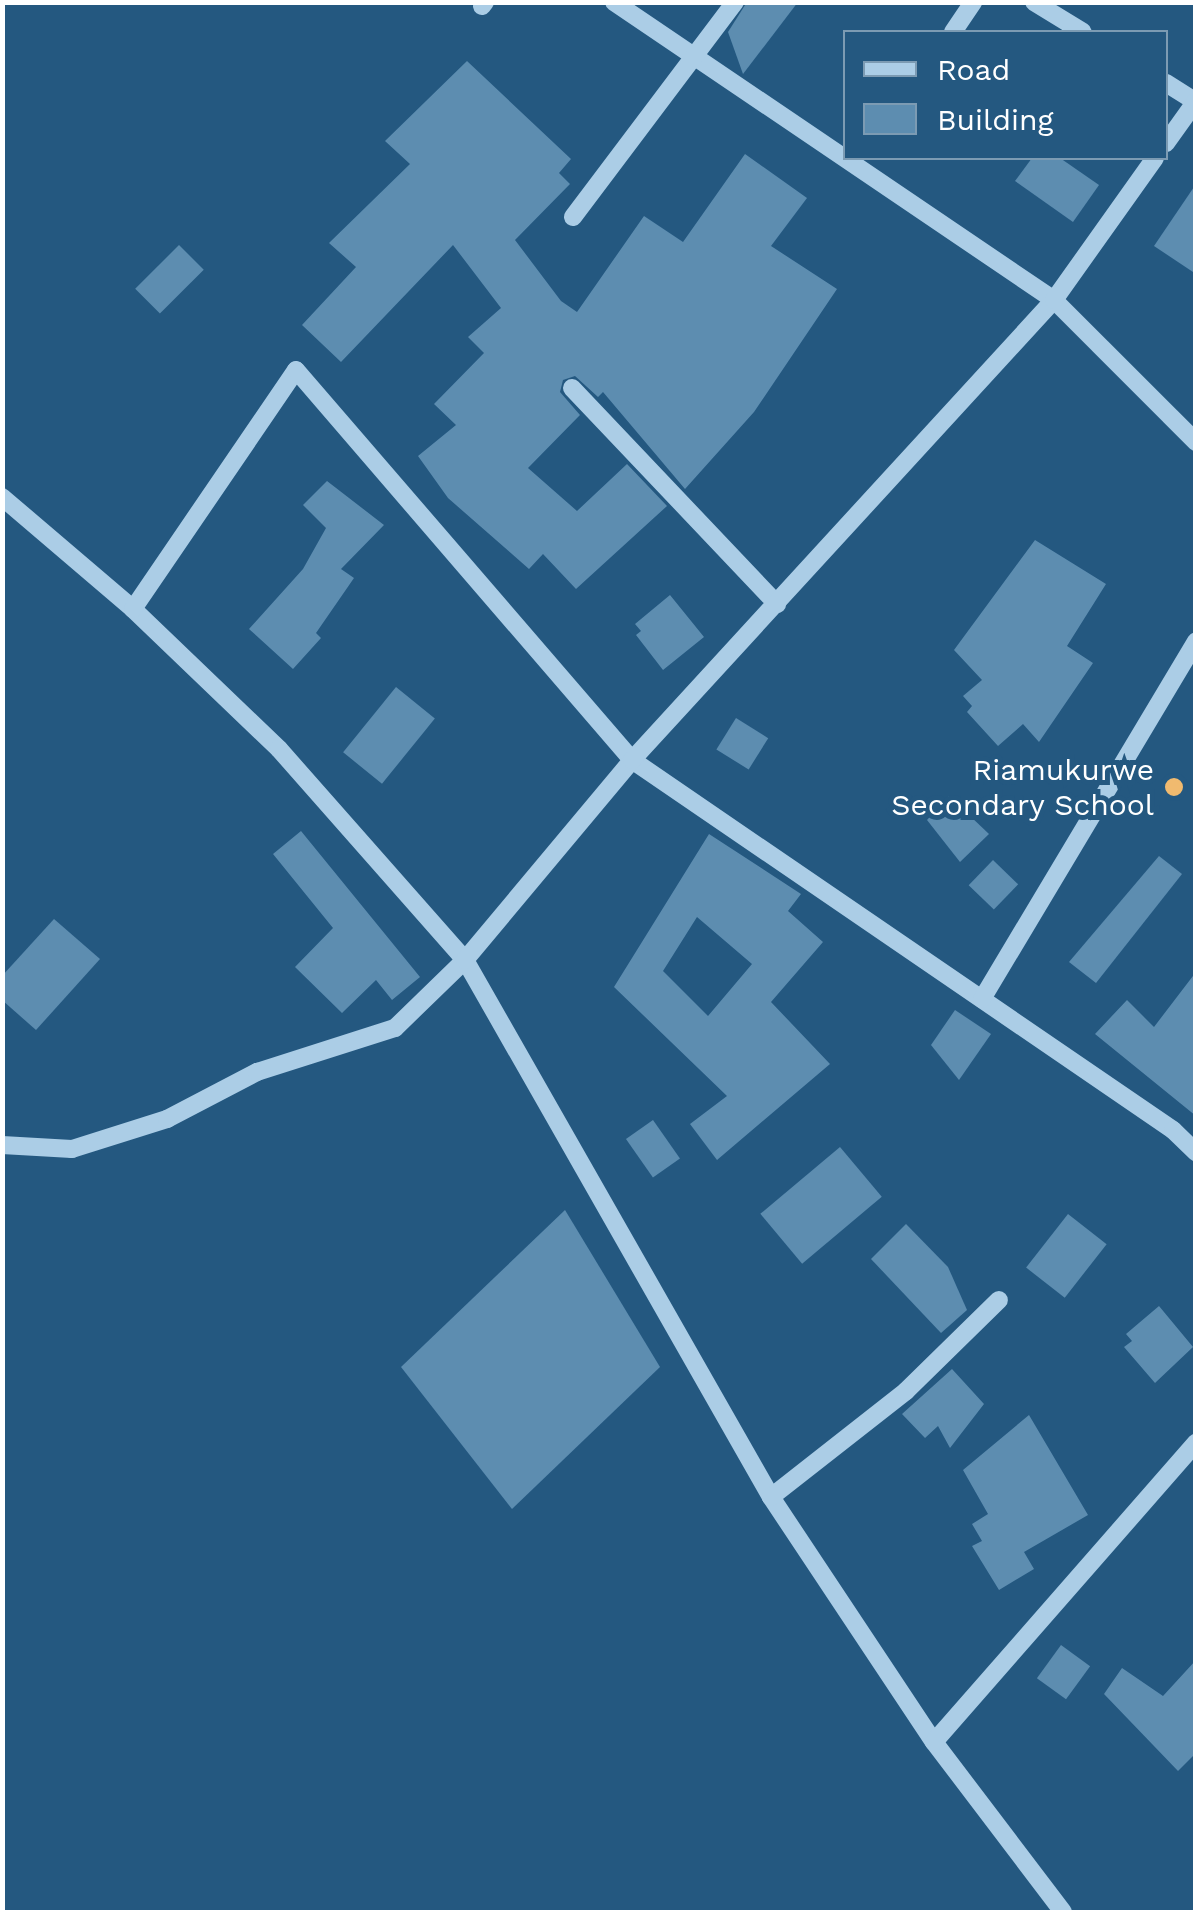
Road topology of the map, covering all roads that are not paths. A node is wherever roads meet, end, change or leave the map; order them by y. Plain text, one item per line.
1 (614, 2) edge
2 (734, 2) edge
3 (973, 2) edge
4 (1034, 2) edge
5 (954, 30) edge
6 (1080, 30) edge
7 (690, 59) junction
8 (1168, 84) edge
9 (1195, 101) edge
10 (1168, 140) edge
11 (843, 150) edge
12 (1154, 160) edge
13 (866, 164) edge
14 (573, 216) dead end
15 (1054, 300) junction
16 (572, 388) dead end
17 (1196, 442) edge
18 (2, 497) edge
19 (776, 604) junction
20 (133, 609) junction
21 (1196, 640) edge
22 (632, 760) junction
23 (466, 960) junction
24 (982, 999) junction
25 (2, 1145) edge
26 (1196, 1152) edge
27 (999, 1300) dead end
28 (1196, 1443) edge
29 (771, 1496) junction
30 (934, 1742) junction
31 (1062, 1912) edge

1 - 7 street
2 - 7 street
3 - 5 street
4 - 6 street
7 - 11 street
7 - 14 street
8 - 9 street
9 - 10 street
12 - 15 street
13 - 15 street
15 - 17 street
15 - 19 street
16 - 19 street
18 - 20 street
19 - 22 street
20 - 22 street
20 - 23 street
21 - 24 street
22 - 23 street
22 - 24 street
23 - 25 street
23 - 29 street
24 - 26 street
27 - 29 street
28 - 30 street
29 - 30 street
30 - 31 street

